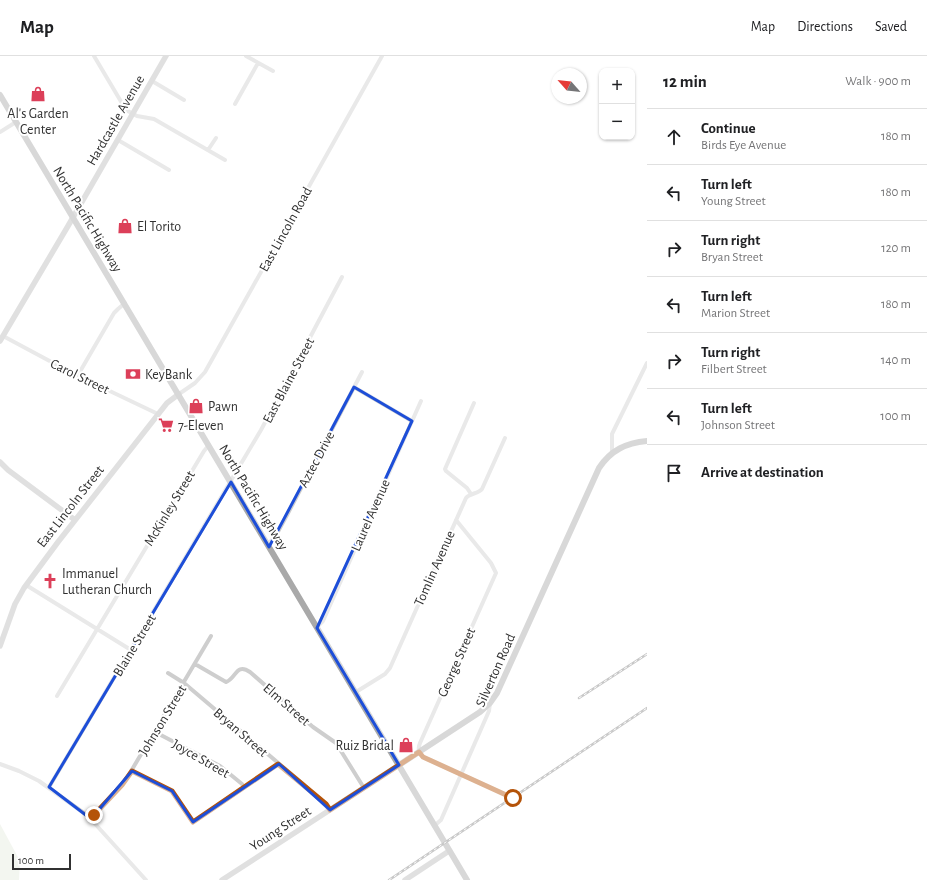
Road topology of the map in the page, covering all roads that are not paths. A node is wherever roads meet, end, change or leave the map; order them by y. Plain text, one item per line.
1 (94, 56) edge
2 (246, 56) edge
3 (382, 56) edge
4 (164, 57) edge
5 (258, 63) junction
6 (273, 72) dead end
7 (152, 81) junction
8 (0, 94) edge
9 (184, 100) dead end
10 (235, 104) dead end
11 (133, 114) junction
12 (16, 122) junction
13 (0, 132) edge
14 (216, 138) dead end
15 (118, 140) junction
16 (208, 150) junction
17 (225, 160) dead end
18 (169, 170) dead end
19 (73, 217) junction
20 (342, 277) dead end
21 (125, 303) junction
22 (1, 339) edge
23 (647, 363) edge
24 (362, 372) dead end
25 (78, 375) junction
26 (354, 387) junction
27 (179, 394) junction
28 (421, 401) dead end
29 (474, 403) dead end
30 (158, 414) junction
31 (412, 421) junction
32 (505, 438) dead end
33 (647, 441) edge
34 (209, 446) junction
35 (612, 453) junction
36 (0, 462) edge
37 (231, 482) junction
38 (471, 494) junction
39 (75, 520) junction
40 (456, 520) junction
41 (268, 544) junction
42 (26, 585) junction
43 (317, 627) junction
44 (97, 630) junction
45 (211, 636) dead end
46 (0, 646) edge
47 (131, 650) junction
48 (195, 664) junction
49 (168, 673) dead end
50 (184, 683) junction
51 (356, 692) junction
52 (57, 696) dead end
53 (490, 704) junction
54 (155, 732) junction
55 (419, 752) junction
56 (0, 764) edge
57 (278, 764) junction
58 (399, 765) junction
59 (132, 771) junction
60 (462, 774) junction
61 (244, 787) junction
62 (49, 788) junction
63 (364, 788) junction
64 (513, 798) dead end
65 (330, 810) junction
66 (90, 819) junction
67 (434, 826) junction
68 (449, 851) junction
69 (146, 880) edge
70 (222, 880) edge
71 (405, 880) edge
72 (467, 880) edge

1 - 11 street
2 - 5 street
3 - 27 street, East Lincoln Road
4 - 7 street, Hardcastle Avenue
5 - 6 street
5 - 10 street
7 - 9 street
7 - 11 street, Hardcastle Avenue
8 - 12 main road, North Pacific Highway
11 - 15 street, Hardcastle Avenue
11 - 16 street
12 - 13 street
12 - 19 main road, North Pacific Highway
14 - 16 street
15 - 18 street
15 - 19 street, Hardcastle Avenue
16 - 17 street
19 - 21 main road, North Pacific Highway
19 - 22 street, Hardcastle Avenue
20 - 37 street, East Blaine Street
21 - 25 street
21 - 27 main road, North Pacific Highway
22 - 25 street, Carol Street
23 - 35 street
24 - 26 street, Aztec Drive
25 - 30 street, Carol Street
26 - 31 street
26 - 41 street, Aztec Drive
27 - 30 street, East Lincoln Street
27 - 34 main road, North Pacific Highway
28 - 31 street, Laurel Avenue
29 - 38 street
30 - 39 street, East Lincoln Street
31 - 43 street, Laurel Avenue
32 - 38 street, Tomlin Avenue
33 - 35 main road
34 - 37 main road, North Pacific Highway
34 - 44 street, McKinley Street
35 - 53 main road, Silverton Road
36 - 39 street
37 - 41 main road, North Pacific Highway
37 - 47 street, Blaine Street
38 - 40 street, Tomlin Avenue
39 - 42 street, East Lincoln Street
40 - 51 street, Tomlin Avenue
40 - 55 street, George Street
41 - 43 main road, North Pacific Highway
42 - 44 street
42 - 46 street, East Lincoln Street
43 - 51 main road, North Pacific Highway
44 - 47 street
44 - 52 street, McKinley Street
45 - 48 street, Johnson Street
47 - 62 street, Blaine Street
48 - 50 street, Johnson Street
48 - 63 street, Elm Street
49 - 50 street, Bryan Street
50 - 54 street, Johnson Street
50 - 57 street, Bryan Street
51 - 58 main road, North Pacific Highway
53 - 55 main road, Young Street
53 - 60 street, Silverton Road
54 - 59 street, Johnson Street
54 - 61 street, Joyce Street
55 - 58 main road, Young Street
55 - 60 street
56 - 62 street
57 - 61 street
57 - 65 street, Bryan Street
58 - 63 street, Young Street
58 - 67 main road, North Pacific Highway
59 - 61 street
59 - 66 street, Johnson Street
60 - 64 street
60 - 67 street, Silverton Road
62 - 66 street
63 - 65 street, Young Street
65 - 70 street, Young Street
66 - 69 street
67 - 68 main road, North Pacific Highway
68 - 71 street
68 - 72 main road, North Pacific Highway

